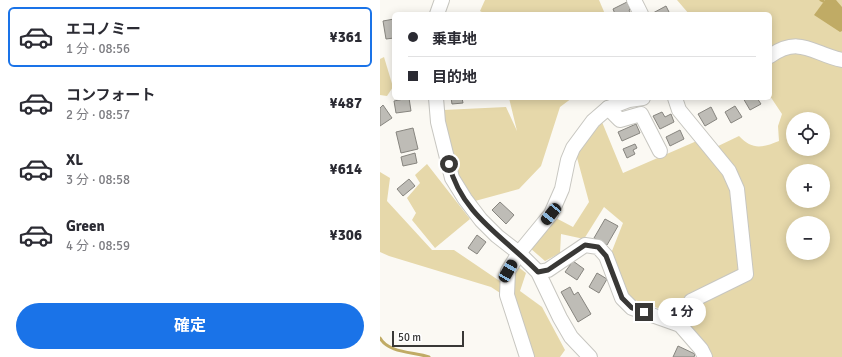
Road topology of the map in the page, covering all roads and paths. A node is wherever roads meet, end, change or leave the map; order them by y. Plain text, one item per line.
1 (442, 0) edge
2 (634, 0) edge
3 (438, 12) edge
4 (640, 12) edge
5 (772, 55) edge
6 (842, 60) edge
7 (436, 100) edge
8 (629, 100) edge
9 (676, 100) edge
10 (608, 108) junction
11 (660, 151) dead end
12 (519, 253) junction
13 (538, 272) junction
14 (680, 325) junction
15 (527, 357) edge
16 (590, 357) edge
17 (705, 357) edge

1 - 3 street
2 - 4 street
5 - 6 street
7 - 12 street
8 - 10 street
9 - 14 street
10 - 11 street
10 - 12 street
12 - 13 street
12 - 15 street
13 - 14 street
13 - 16 street
14 - 17 street

